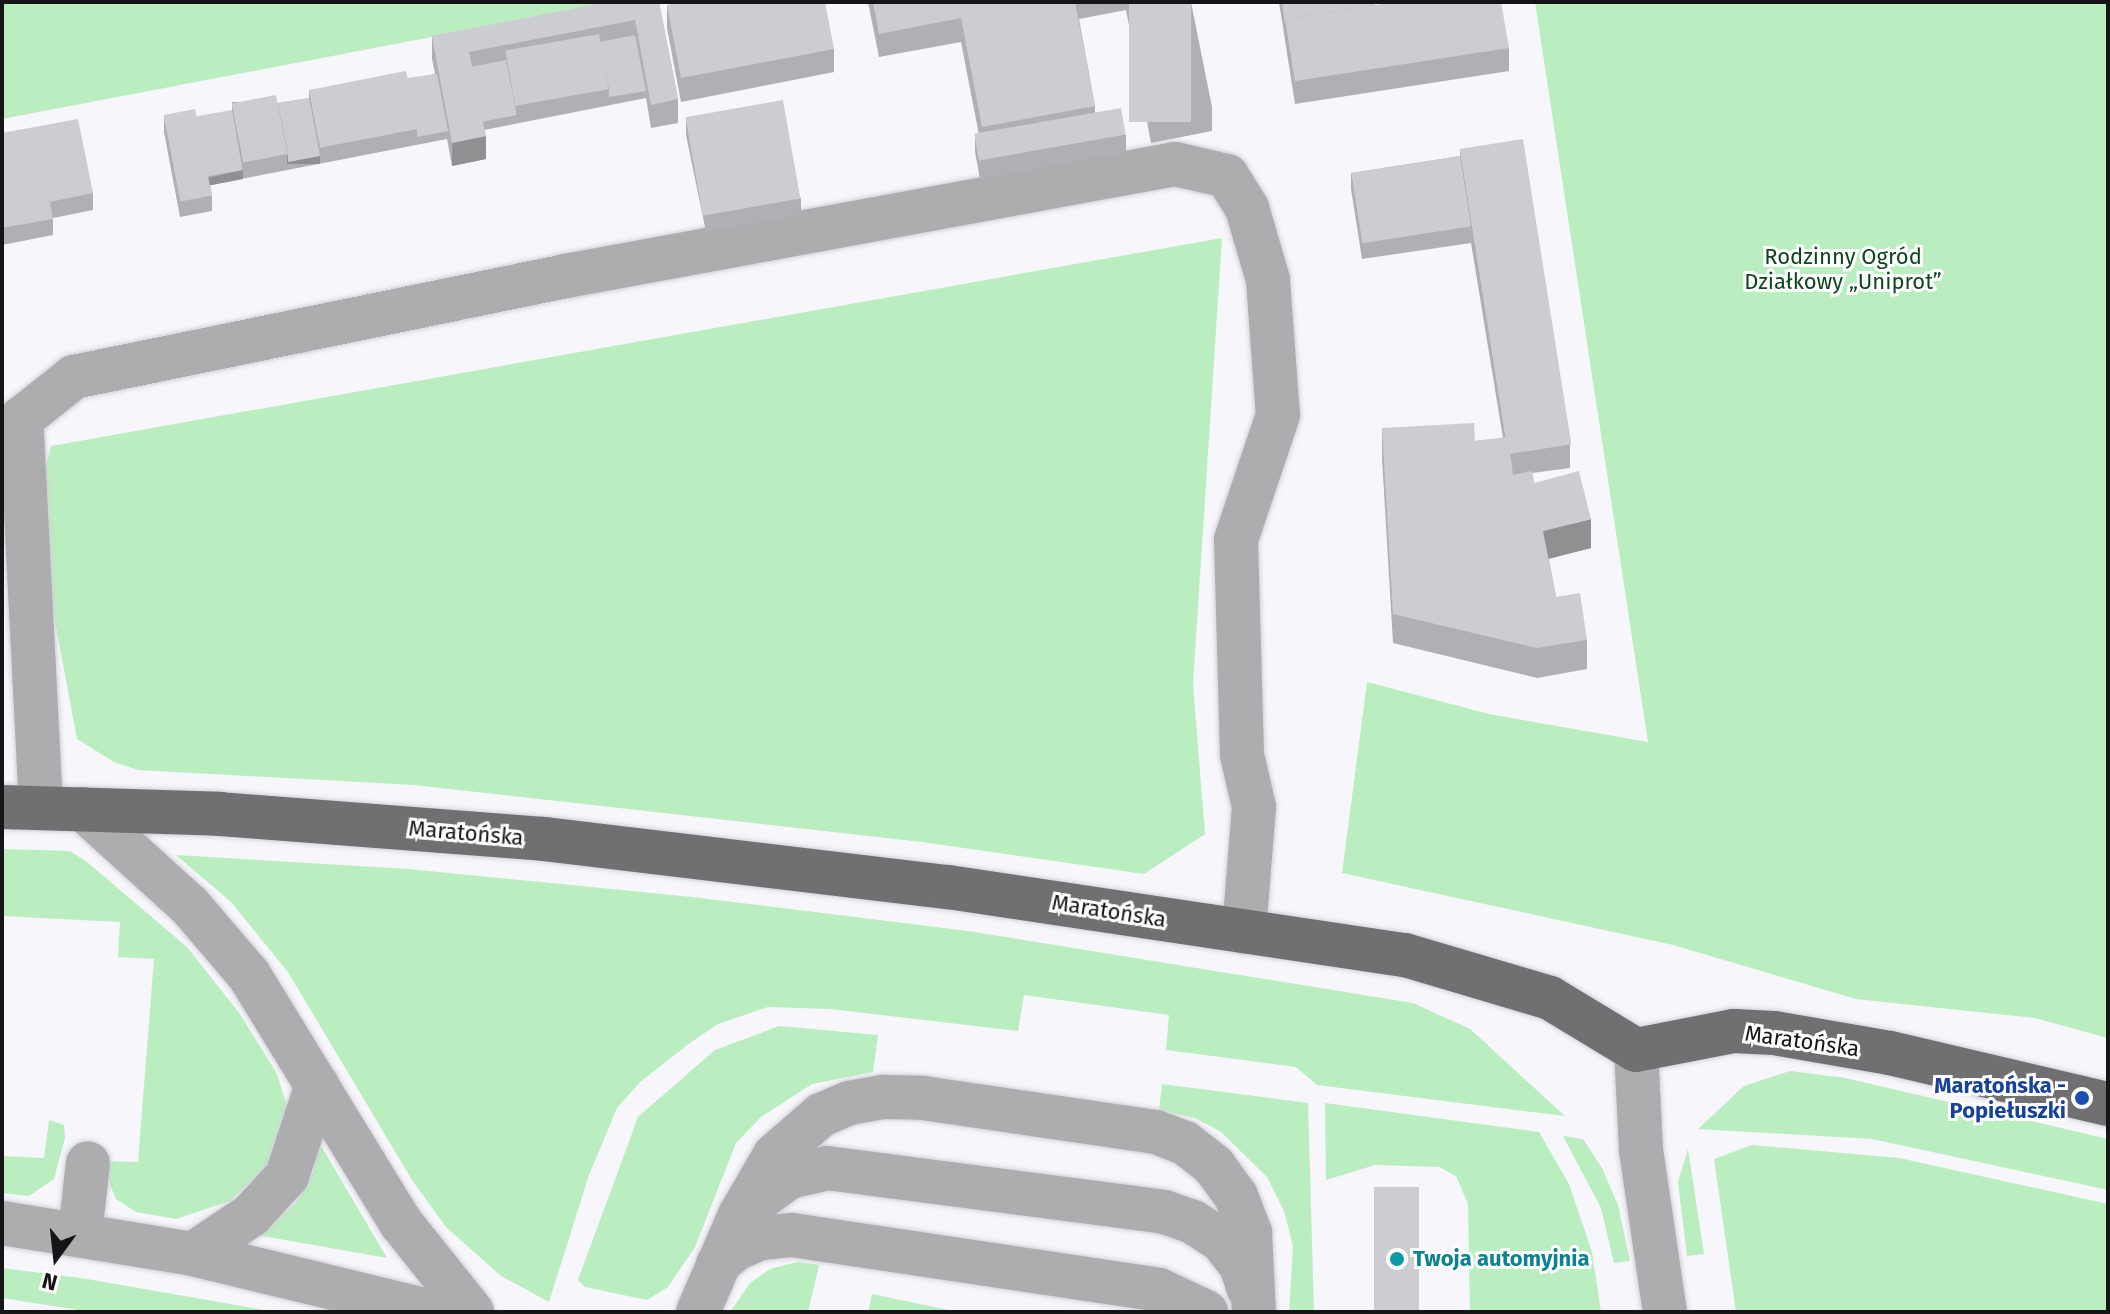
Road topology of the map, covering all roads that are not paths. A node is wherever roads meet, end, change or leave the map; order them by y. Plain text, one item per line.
1 (42, 808) edge
2 (1244, 932) junction
3 (1636, 1050) junction
4 (317, 1085) junction
5 (2108, 1104) edge
6 (88, 1163) dead end
7 (740, 1215) junction
8 (2, 1223) edge
9 (80, 1234) junction
10 (193, 1254) junction
11 (718, 1264) junction
12 (1254, 1309) edge
13 (433, 1312) edge
14 (472, 1312) edge
15 (698, 1312) edge
16 (1206, 1312) edge
17 (1665, 1312) edge

1 - 2 main road, Maratońska
1 - 2 street
1 - 4 street
2 - 3 main road, Maratońska
3 - 5 main road, Maratońska
3 - 17 street
4 - 10 street
4 - 14 street
6 - 9 street
7 - 11 street
7 - 12 street
7 - 12 street
8 - 9 street
9 - 10 street
10 - 13 street
11 - 15 street
11 - 16 street

